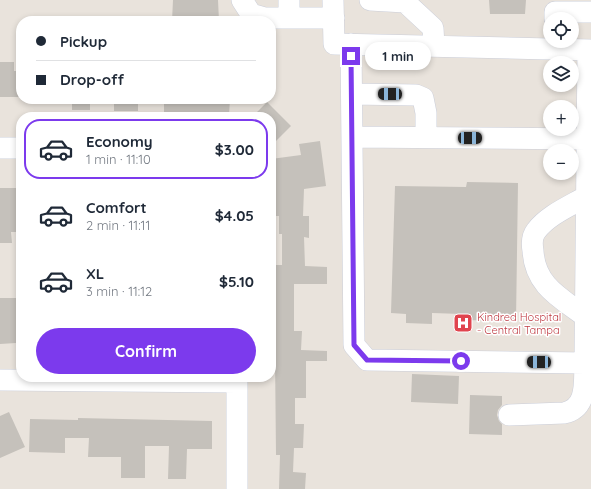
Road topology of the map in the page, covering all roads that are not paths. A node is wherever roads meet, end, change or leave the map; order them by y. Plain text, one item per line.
1 (242, 0) edge
2 (370, 0) edge
3 (289, 9) edge
4 (333, 9) edge
5 (555, 10) edge
6 (591, 12) edge
7 (258, 16) edge
8 (270, 16) edge
9 (343, 44) junction
10 (543, 45) edge
11 (434, 46) junction
12 (575, 48) edge
13 (589, 50) edge
14 (352, 94) junction
15 (352, 136) junction
16 (426, 137) junction
17 (587, 139) junction
18 (0, 148) edge
19 (16, 148) edge
20 (587, 196) junction
21 (589, 229) edge
22 (589, 276) edge
23 (589, 317) edge
24 (588, 363) edge
25 (0, 380) edge
26 (16, 380) edge
27 (237, 382) edge
28 (509, 415) dead end
29 (237, 489) edge

1 - 7 street
2 - 11 street
3 - 4 street
3 - 8 street
4 - 9 street
5 - 6 street
9 - 11 street
9 - 14 street
10 - 11 street
12 - 13 street
13 - 17 street
14 - 15 street
14 - 16 street
15 - 16 street
15 - 24 street
16 - 17 street
17 - 20 street
18 - 19 street
20 - 21 street
20 - 23 street
21 - 22 street
22 - 23 street
23 - 24 street
24 - 28 street
25 - 26 street
27 - 29 street

